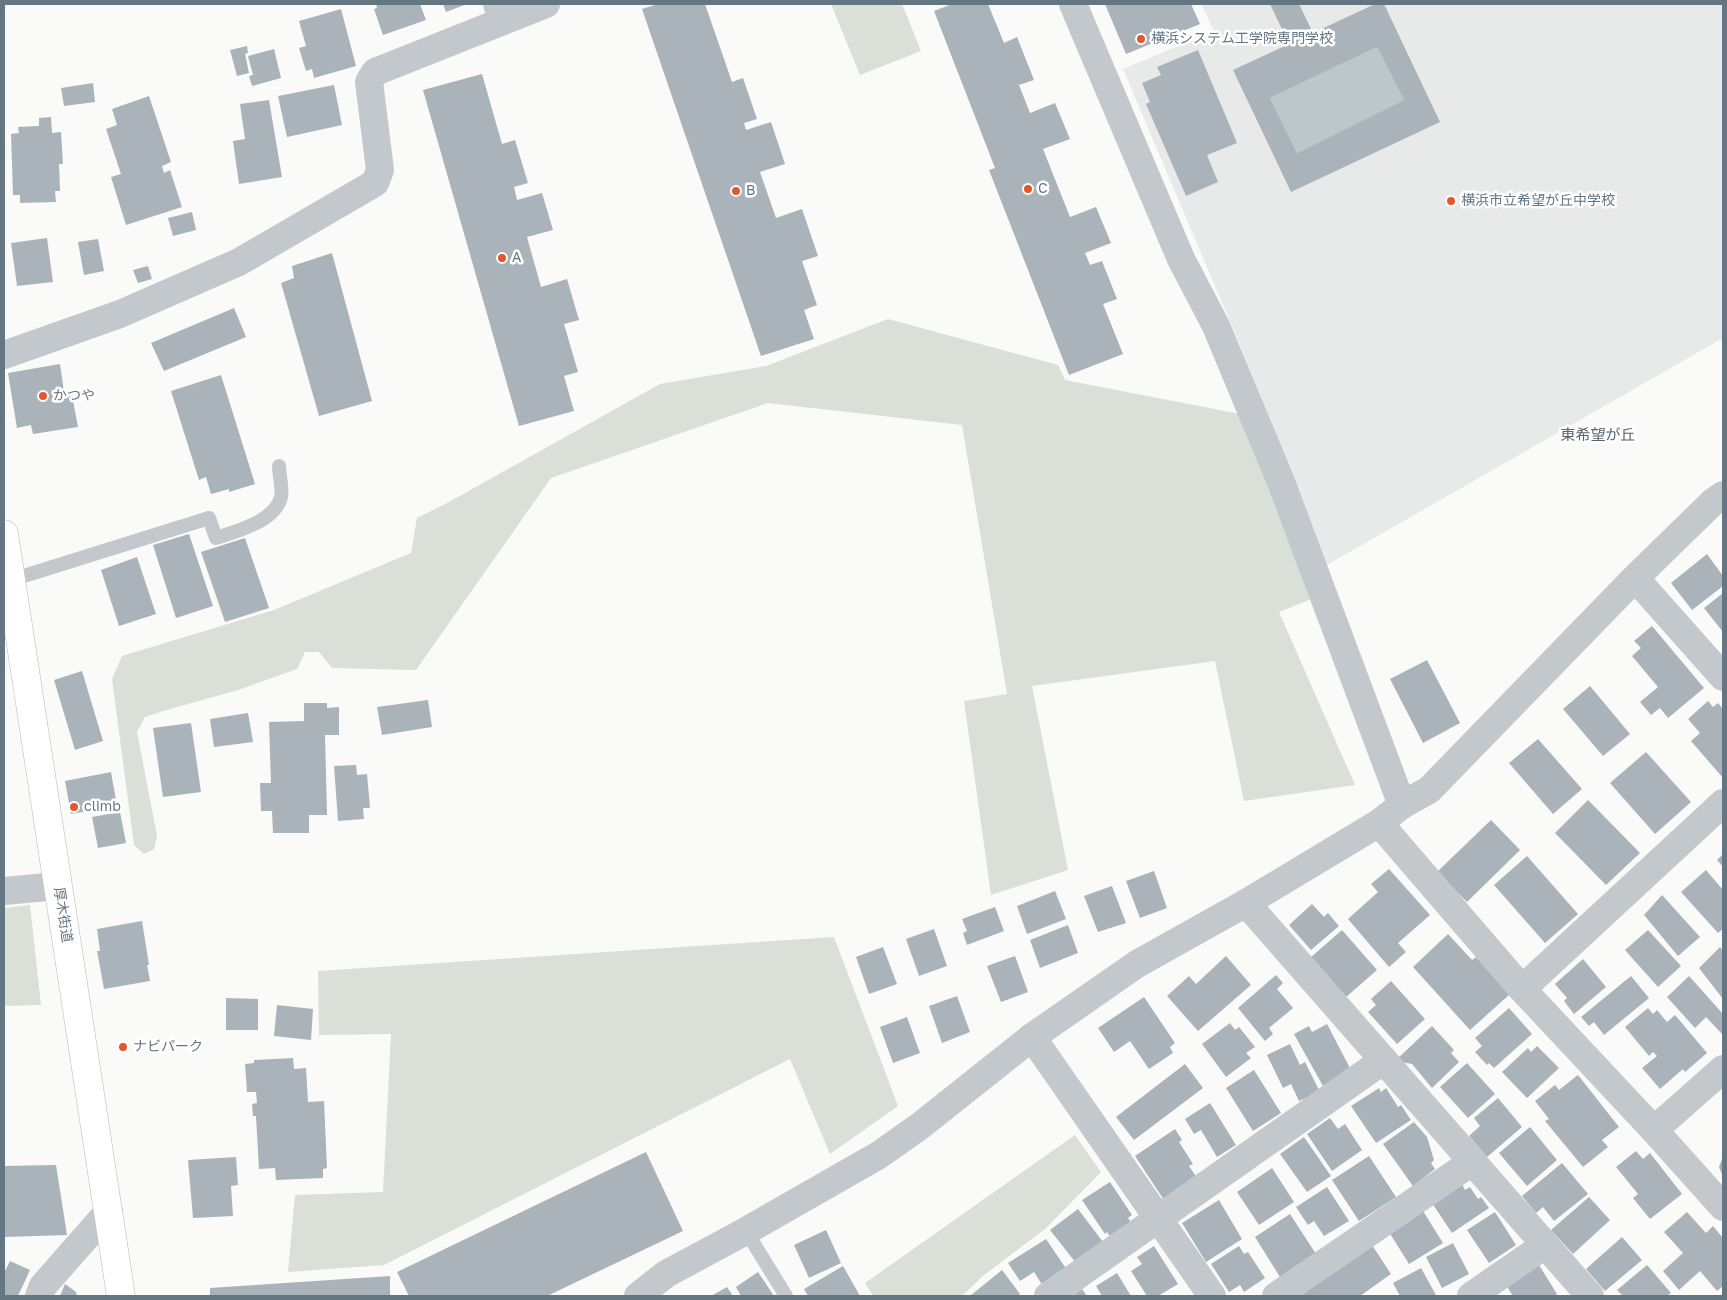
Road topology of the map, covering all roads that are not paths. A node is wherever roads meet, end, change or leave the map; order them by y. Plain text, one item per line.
1 (546, 4) edge
2 (1073, 4) edge
3 (500, 12) edge
4 (4, 355) edge
5 (279, 466) dead end
6 (1723, 495) edge
7 (4, 534) edge
8 (1635, 578) junction
9 (11, 580) junction
10 (1723, 676) edge
11 (1723, 803) edge
12 (1402, 805) junction
13 (1379, 823) junction
14 (58, 886) junction
15 (4, 891) edge
16 (1246, 902) junction
17 (1522, 989) junction
18 (1032, 1037) junction
19 (1384, 1060) junction
20 (1723, 1069) edge
21 (1654, 1130) junction
22 (1472, 1162) junction
23 (1723, 1207) edge
24 (109, 1211) junction
25 (1159, 1218) junction
26 (746, 1231) junction
27 (1545, 1245) junction
28 (39, 1296) edge
29 (121, 1296) edge
30 (638, 1296) edge
31 (786, 1296) edge
32 (1048, 1296) edge
33 (1212, 1296) edge
34 (1276, 1296) edge
35 (1471, 1296) edge
36 (1590, 1296) edge

1 - 3 street
2 - 12 street
3 - 4 street
5 - 9 lane
6 - 8 street
7 - 9 main road, 厚木街道
8 - 10 street
8 - 12 street
9 - 14 main road, 厚木街道
11 - 17 street
12 - 13 street
13 - 16 street
13 - 17 street
14 - 15 street
14 - 24 main road, 厚木街道
16 - 18 street
16 - 19 street
17 - 21 street
18 - 25 street
18 - 26 street
19 - 22 street
19 - 25 street
20 - 21 street
21 - 23 street
22 - 27 street
22 - 34 street
24 - 28 street
24 - 29 main road, 厚木街道
25 - 32 street
25 - 33 street
26 - 30 street
26 - 31 lane
27 - 35 street
27 - 36 street

